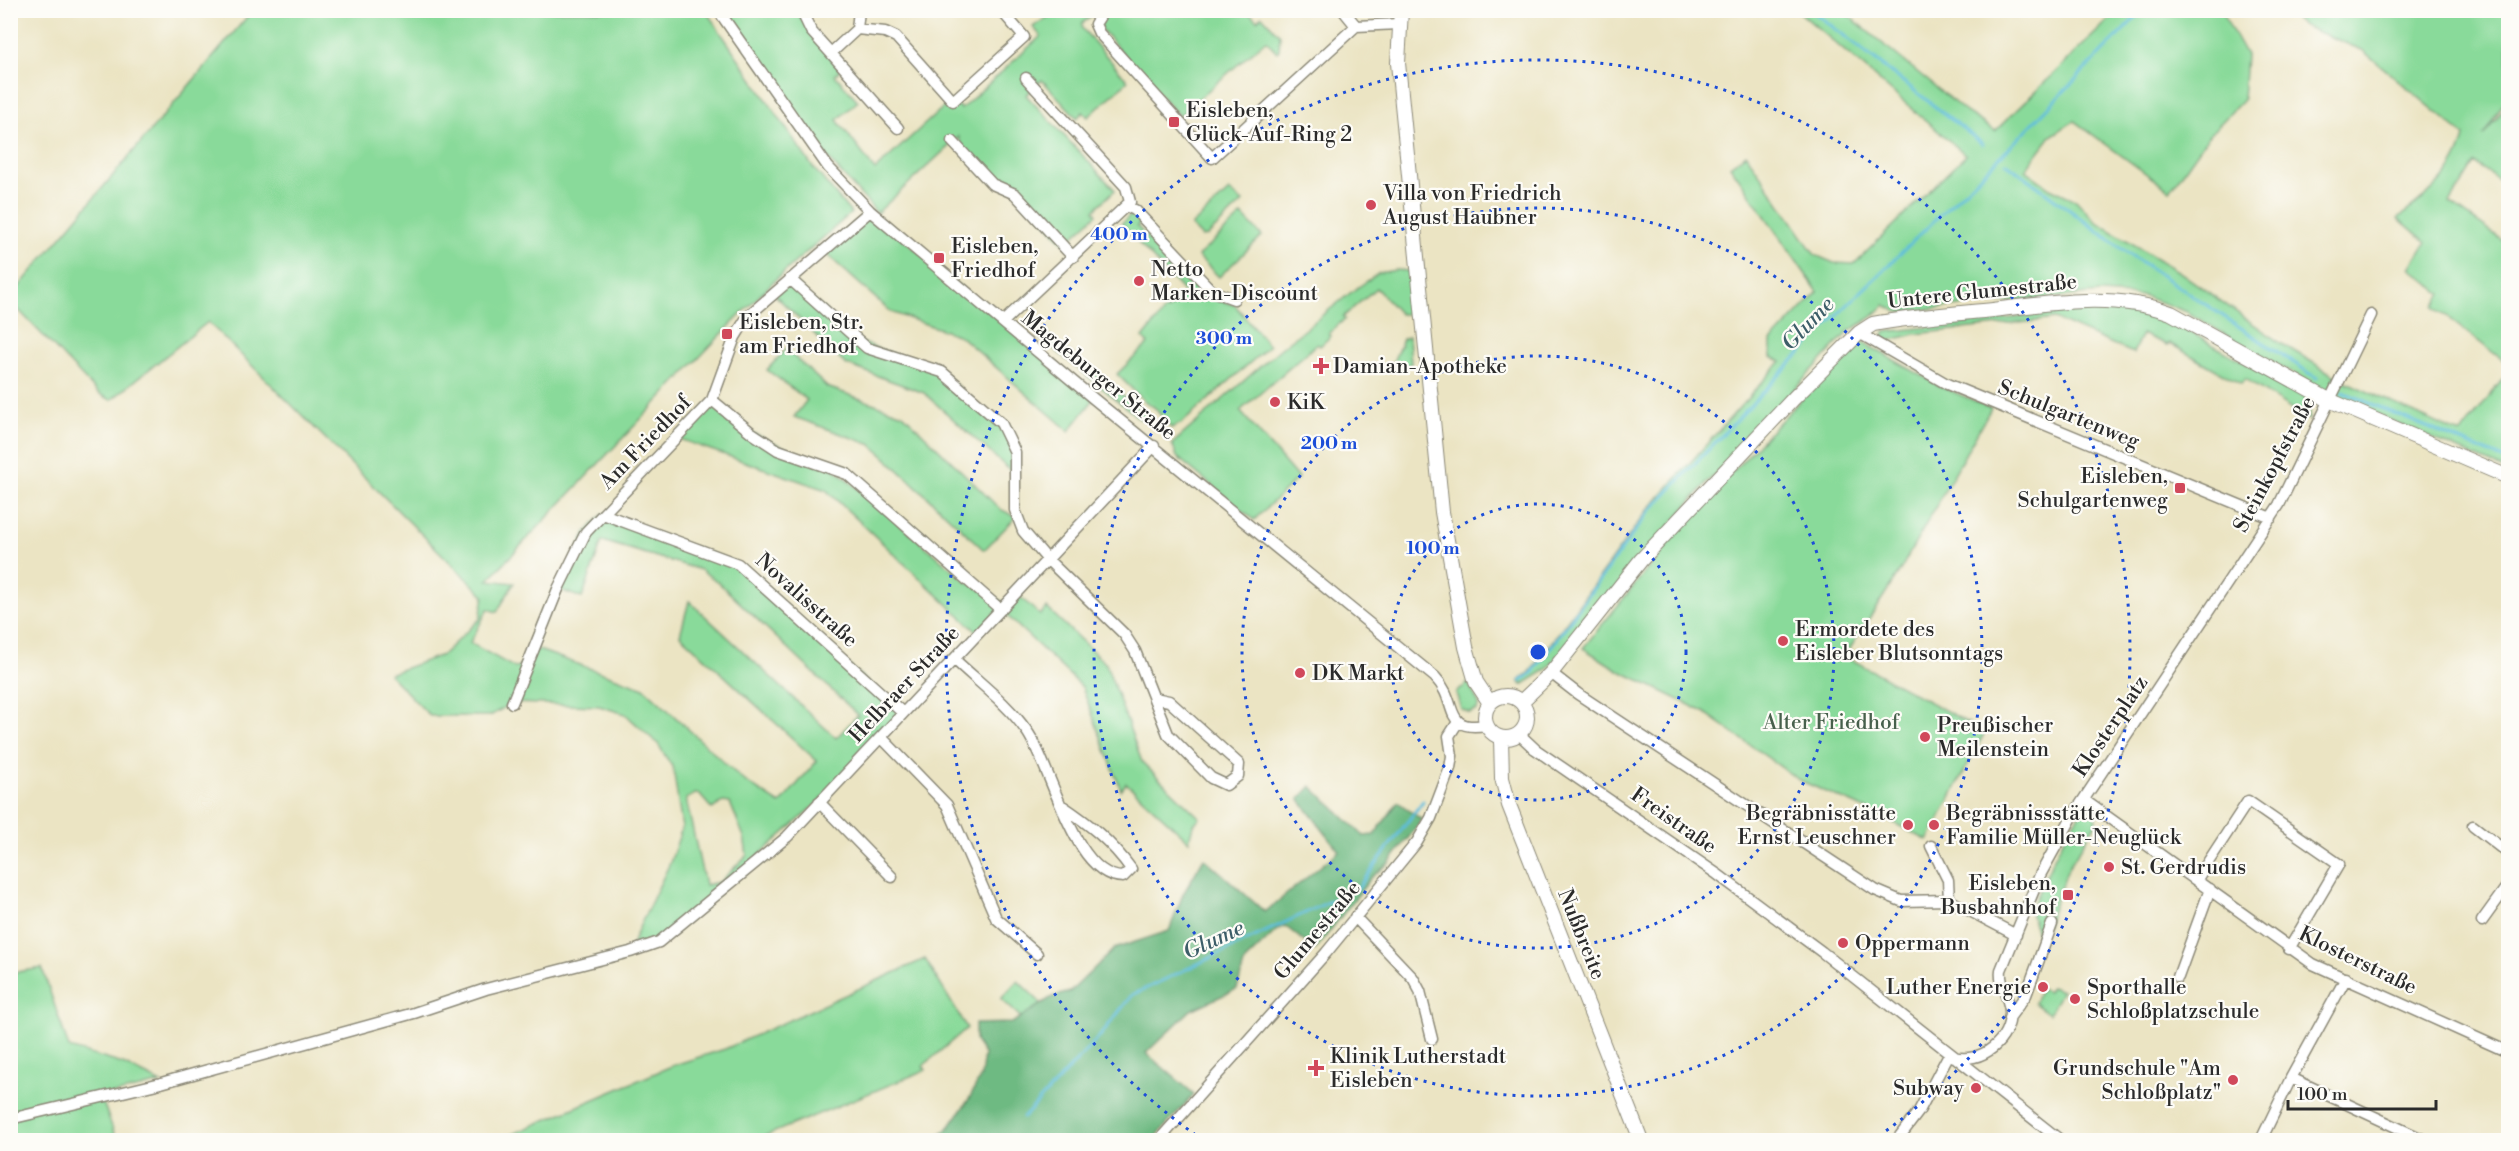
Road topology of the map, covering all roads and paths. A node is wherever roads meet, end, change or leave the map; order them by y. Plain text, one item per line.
1 (718, 10) edge
2 (801, 10) edge
3 (859, 10) edge
4 (1000, 10) edge
5 (1104, 10) edge
6 (1343, 10) edge
7 (1400, 17) edge
8 (1356, 26) junction
9 (857, 29) junction
10 (831, 53) junction
11 (1026, 78) dead end
12 (898, 128) dead end
13 (952, 141) dead end
14 (1129, 205) junction
15 (870, 211) junction
16 (1073, 257) junction
17 (790, 279) junction
18 (1234, 299) dead end
19 (2370, 315) dead end
20 (1003, 322) junction
21 (1859, 333) junction
22 (2330, 397) junction
23 (712, 399) junction
24 (1154, 446) junction
25 (2508, 477) edge
26 (603, 514) junction
27 (2271, 518) junction
28 (1048, 560) junction
29 (1000, 609) junction
30 (2201, 624) joint
31 (954, 659) junction
32 (1551, 673) junction
33 (1155, 698) junction
34 (1521, 702) junction
35 (512, 703) dead end
36 (1490, 703) junction
37 (903, 713) junction
38 (1458, 722) junction
39 (1486, 724) junction
40 (1519, 734) junction
41 (880, 737) junction
42 (1501, 738) junction
43 (2084, 800) junction
44 (819, 802) junction
45 (1061, 805) junction
46 (2473, 826) dead end
47 (1931, 846) dead end
48 (2508, 853) edge
49 (892, 877) dead end
50 (2197, 879) junction
51 (2508, 885) edge
52 (2210, 889) junction
53 (1950, 900) junction
54 (1355, 917) junction
55 (2482, 921) dead end
56 (2052, 924) dead end
57 (2016, 935) junction
58 (2289, 949) junction
59 (1037, 954) dead end
60 (2178, 977) dead end
61 (2346, 978) junction
62 (2009, 1018) junction
63 (1432, 1039) dead end
64 (2508, 1052) edge
65 (1951, 1056) junction
66 (2291, 1078) junction
67 (10, 1119) edge
68 (2056, 1139) edge
69 (1159, 1140) edge
70 (1641, 1140) edge
71 (1897, 1140) edge
72 (2260, 1140) edge
73 (2424, 1140) edge

1 - 15 street, Magdeburger Straße
2 - 10 street
3 - 9 street
4 - 9 street
5 - 8 street
6 - 8 street
7 - 8 street
7 - 36 main road
9 - 10 street
10 - 12 street
11 - 14 street
13 - 16 street
14 - 16 street
14 - 18 street
15 - 17 street, Am Friedhof
15 - 20 street, Magdeburger Straße
16 - 20 street
17 - 23 street, Am Friedhof
17 - 28 street
19 - 22 street, Steinkopfstraße
20 - 24 street, Magdeburger Straße
21 - 22 main road, Untere Glumestraße
21 - 27 street, Schulgartenweg
21 - 32 main road, Untere Glumestraße
22 - 25 main road, Untere Glumestraße
22 - 27 street, Steinkopfstraße
23 - 26 street, Am Friedhof
23 - 29 street
24 - 28 street, Helbraer Straße
24 - 38 street, Magdeburger Straße
26 - 35 street, Am Friedhof
26 - 37 street, Novalisstraße
27 - 30 street, Steinkopfstraße
28 - 29 street, Helbraer Straße
28 - 33 street
29 - 31 street, Helbraer Straße
30 - 43 street, Klosterplatz
31 - 37 street, Helbraer Straße
31 - 45 street
32 - 34 main road
32 - 53 street
33 - 33 street
34 - 36 main road
34 - 40 main road
36 - 39 main road
37 - 41 street, Helbraer Straße
38 - 39 street
38 - 54 street, Glumestraße
39 - 42 main road
40 - 42 main road
40 - 65 street, Freistraße
41 - 44 street, Helbraer Straße
41 - 59 street
42 - 70 main road, Nußbreite
43 - 50 street, Klosterstraße
43 - 57 street, Klosterplatz
44 - 49 street
44 - 67 street, Helbraer Straße
45 - 45 street
46 - 48 street
47 - 53 street
50 - 52 street, Klosterstraße
50 - 58 street
51 - 55 street
52 - 58 street, Klosterstraße
52 - 60 street
53 - 57 street
54 - 63 street
54 - 69 street, Glumestraße
56 - 62 street
57 - 62 street, Klosterplatz
58 - 61 street, Klosterstraße
61 - 64 street, Klosterstraße
61 - 66 street
62 - 65 street
65 - 68 street, Freistraße
65 - 71 street
66 - 72 street
66 - 73 street

